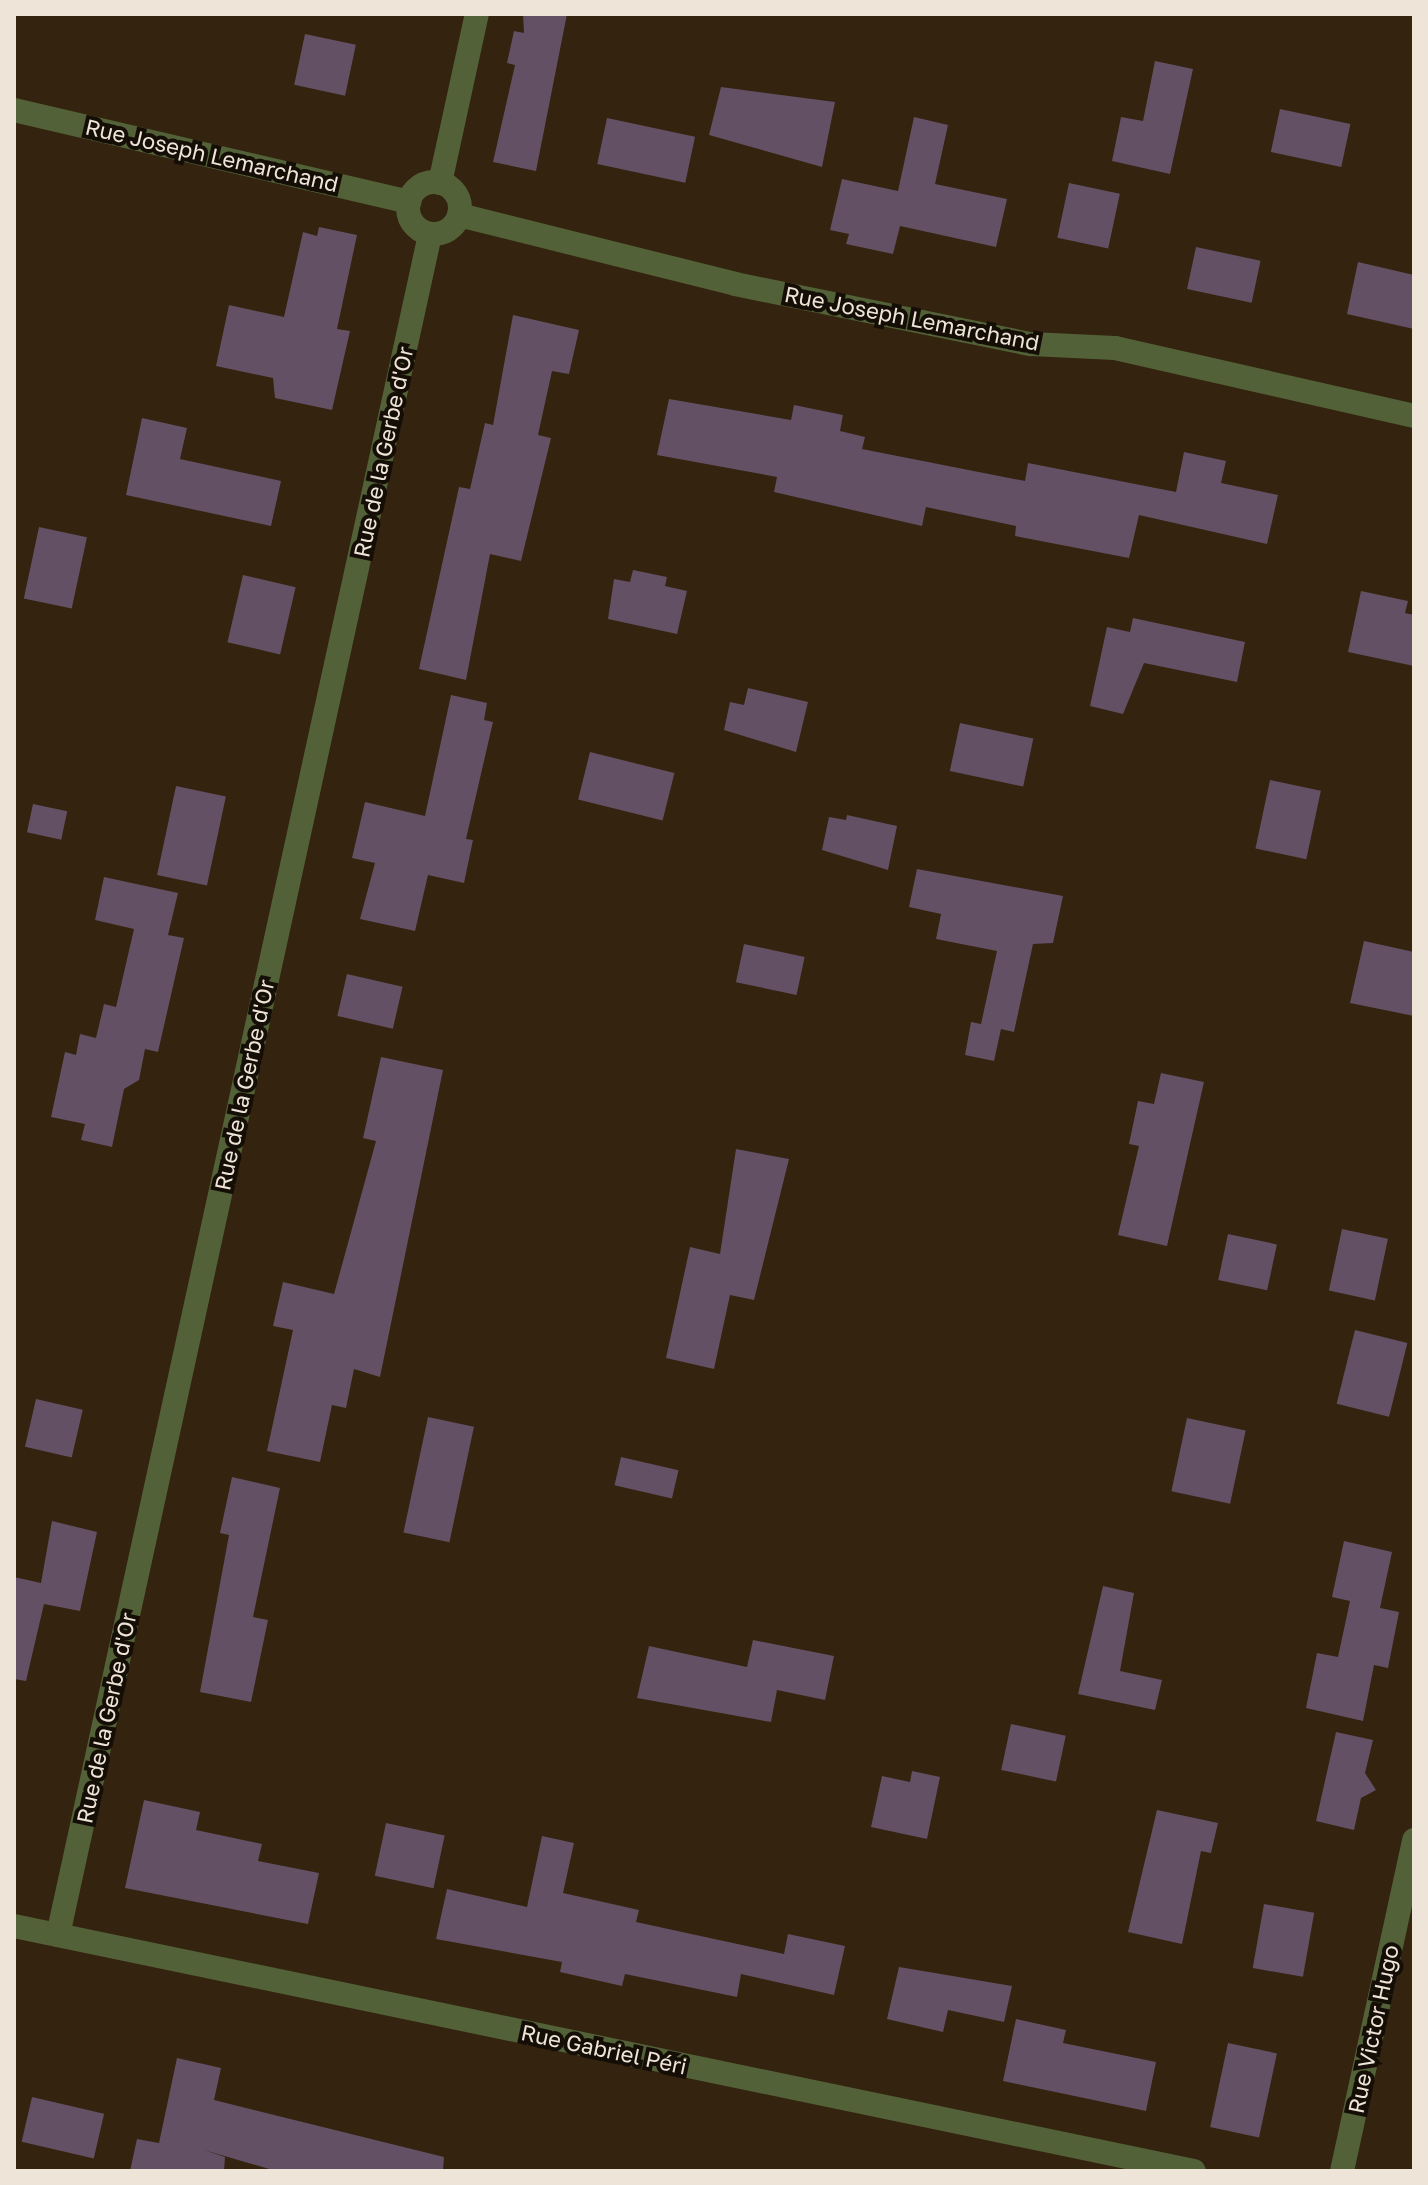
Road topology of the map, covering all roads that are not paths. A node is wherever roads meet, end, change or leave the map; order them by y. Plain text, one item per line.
1 (477, 14) edge
2 (14, 110) edge
3 (440, 183) junction
4 (409, 202) junction
5 (459, 215) junction
6 (430, 234) junction
7 (1414, 416) edge
8 (1414, 1840) edge
9 (14, 1926) edge
10 (58, 1935) junction
11 (1194, 2171) edge
12 (1342, 2171) edge

1 - 3 street
2 - 4 street, Rue Joseph Lemarchand
3 - 4 street
3 - 5 street
4 - 6 street
5 - 6 street
5 - 7 street, Rue Joseph Lemarchand
6 - 10 street, Rue de la Gerbe d'Or
8 - 12 street, Rue Victor Hugo
9 - 10 street, Rue Gabriel Péri
10 - 11 street, Rue Gabriel Péri

